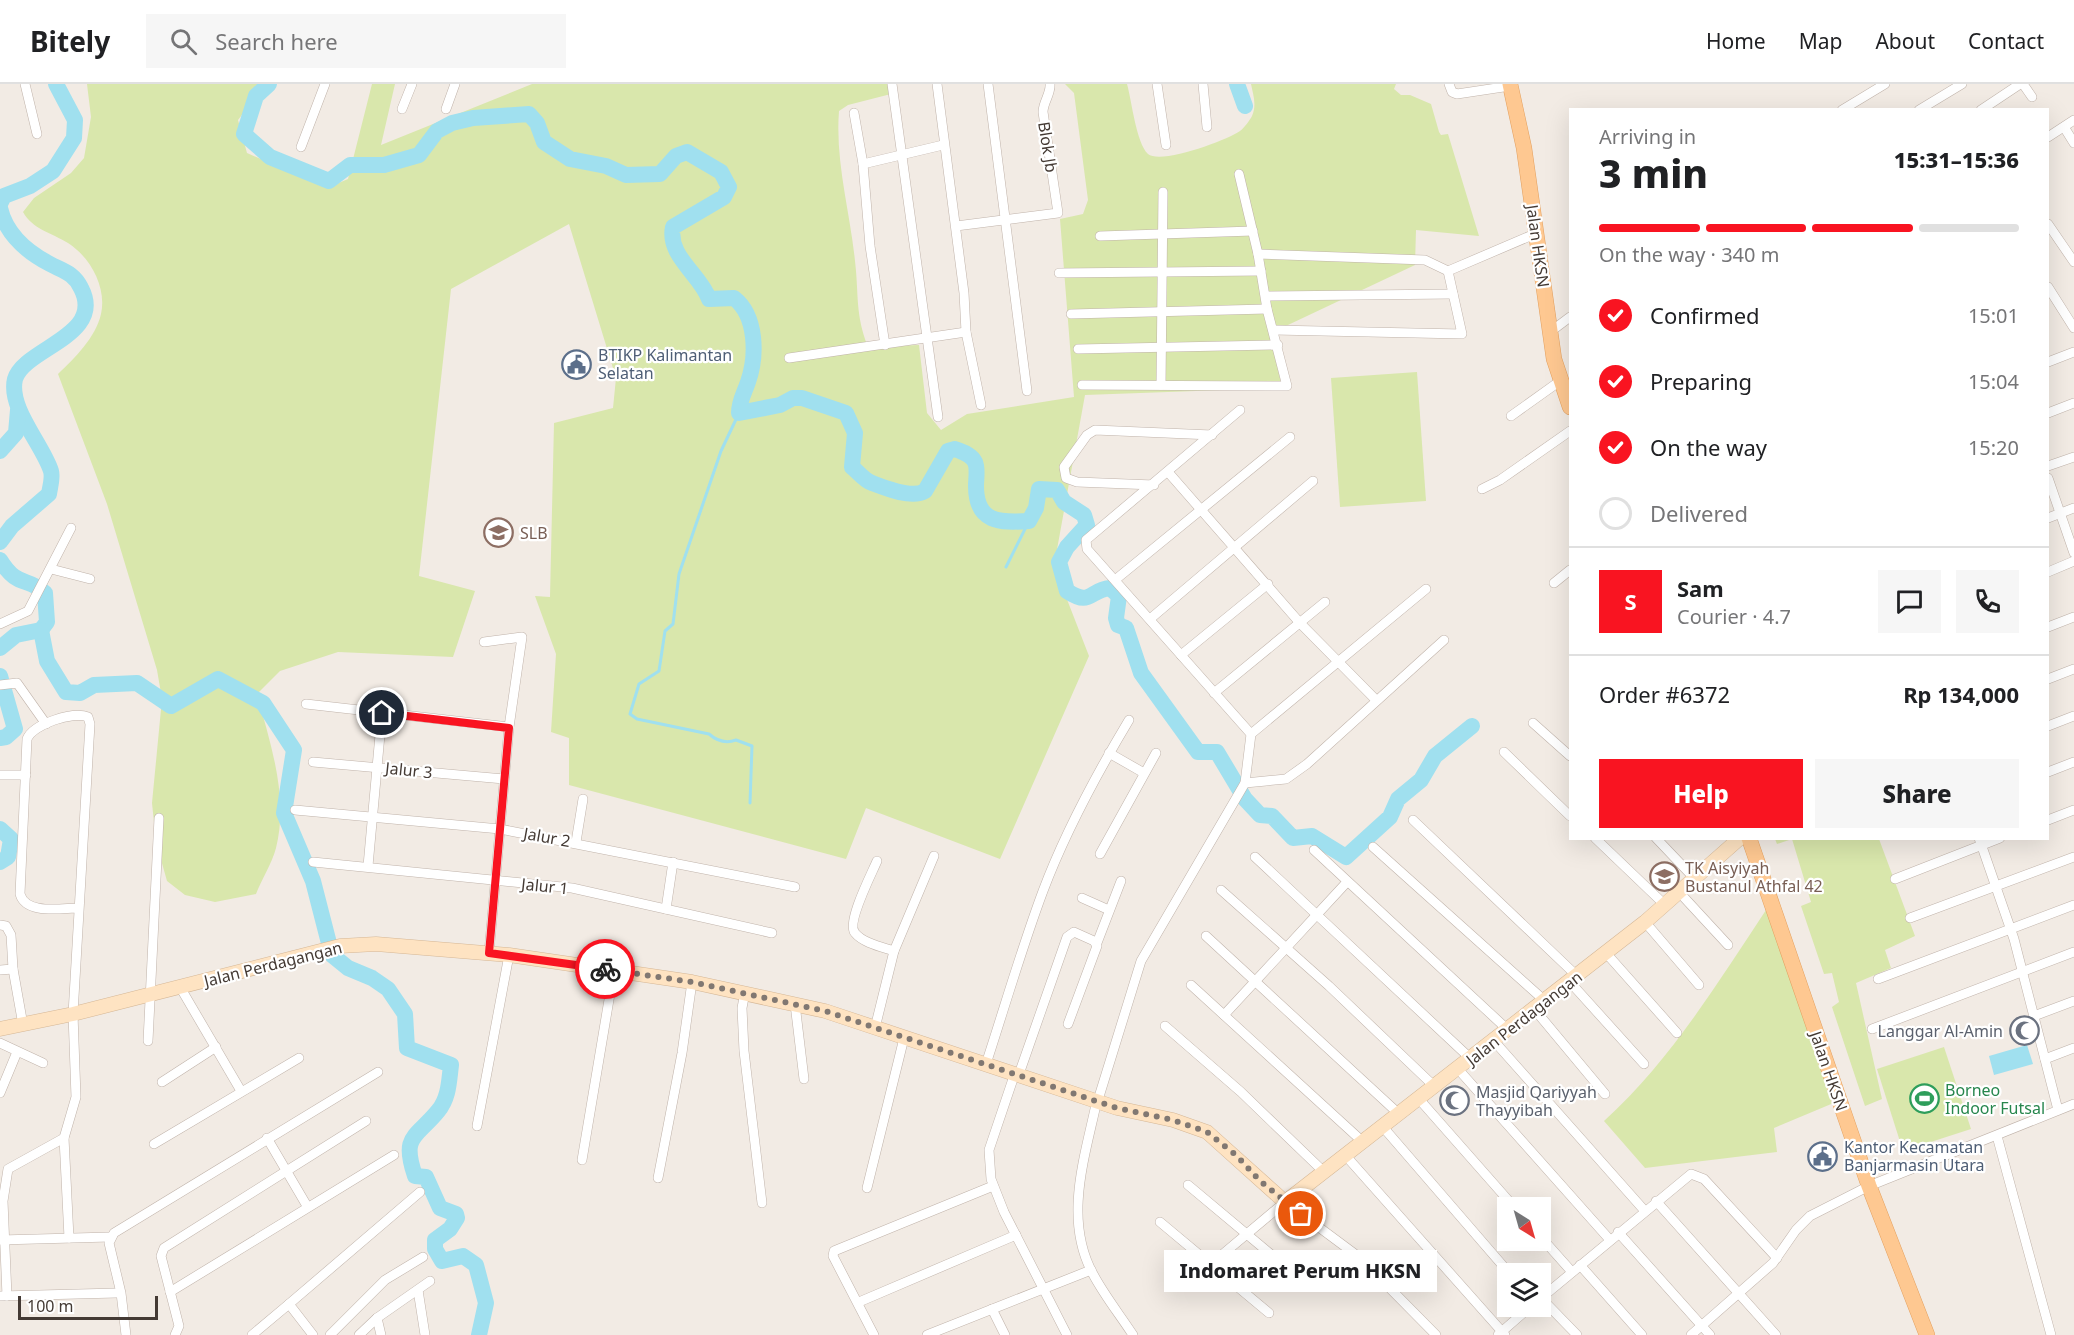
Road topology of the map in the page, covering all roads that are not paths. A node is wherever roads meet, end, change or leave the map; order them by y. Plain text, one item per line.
1 (25, 84) edge
2 (325, 84) edge
3 (412, 84) edge
4 (454, 84) edge
5 (892, 84) edge
6 (937, 84) edge
7 (988, 84) edge
8 (1050, 84) edge
9 (1157, 84) edge
10 (1203, 84) edge
11 (1449, 84) edge
12 (1885, 84) edge
13 (1962, 84) edge
14 (2022, 84) edge
15 (1510, 85) edge
16 (2032, 97) dead end
17 (1845, 108) edge
18 (1922, 108) edge
19 (1984, 108) edge
20 (402, 109) dead end
21 (446, 109) dead end
22 (854, 113) dead end
23 (2074, 120) edge
24 (2064, 126) junction
25 (1207, 127) dead end
26 (37, 134) dead end
27 (2049, 136) edge
28 (2074, 143) edge
29 (943, 145) junction
30 (1166, 145) dead end
31 (301, 147) dead end
32 (902, 154) junction
33 (864, 164) junction
34 (1239, 174) dead end
35 (1163, 192) dead end
36 (1005, 221) junction
37 (2049, 225) edge
38 (956, 226) junction
39 (1253, 231) junction
40 (1537, 233) junction
41 (1162, 235) junction
42 (1100, 236) dead end
43 (1258, 254) junction
44 (2074, 262) edge
45 (1261, 271) junction
46 (1448, 271) junction
47 (1163, 272) junction
48 (1059, 273) dead end
49 (2049, 289) edge
50 (1453, 294) junction
51 (1266, 296) junction
52 (1267, 309) junction
53 (1163, 311) junction
54 (1071, 314) dead end
55 (1569, 318) edge
56 (2074, 328) edge
57 (1274, 330) junction
58 (966, 332) junction
59 (1550, 332) junction
60 (926, 338) junction
61 (885, 345) junction
62 (1278, 345) junction
63 (1161, 347) junction
64 (1078, 349) dead end
65 (2074, 352) edge
66 (789, 358) dead end
67 (2049, 362) edge
68 (1564, 382) edge
69 (1082, 385) dead end
70 (1161, 385) junction
71 (1028, 391) dead end
72 (1569, 403) edge
73 (2074, 403) edge
74 (981, 405) dead end
75 (1240, 410) dead end
76 (2049, 413) edge
77 (1510, 416) dead end
78 (938, 417) dead end
79 (1569, 432) edge
80 (1212, 435) junction
81 (1290, 437) dead end
82 (2074, 456) edge
83 (2049, 466) edge
84 (1168, 472) junction
85 (1313, 481) dead end
86 (2049, 481) edge
87 (1154, 484) junction
88 (1482, 489) dead end
89 (2074, 508) edge
90 (1201, 512) junction
91 (2060, 513) junction
92 (2049, 518) edge
93 (71, 528) dead end
94 (1234, 548) junction
95 (2074, 553) edge
96 (2074, 561) edge
97 (1569, 571) edge
98 (50, 572) junction
99 (2049, 572) edge
100 (90, 579) dead end
101 (1115, 580) junction
102 (1554, 583) dead end
103 (1268, 584) junction
104 (1426, 589) dead end
105 (1325, 602) dead end
106 (2074, 617) edge
107 (1150, 619) junction
108 (1300, 623) junction
109 (0, 624) edge
110 (2049, 627) edge
111 (1444, 640) dead end
112 (484, 642) dead end
113 (1181, 655) junction
114 (1337, 663) junction
115 (2074, 669) edge
116 (2049, 679) edge
117 (0, 685) edge
118 (1214, 693) junction
119 (1376, 700) junction
120 (306, 704) dead end
121 (382, 713) junction
122 (2074, 716) edge
123 (1129, 720) dead end
124 (1533, 723) dead end
125 (46, 724) junction
126 (2049, 726) edge
127 (509, 728) junction
128 (1251, 734) junction
129 (1503, 752) dead end
130 (1109, 753) junction
131 (1156, 753) dead end
132 (1569, 755) edge
133 (314, 762) dead end
134 (2074, 762) edge
135 (377, 766) junction
136 (2049, 772) edge
137 (1144, 773) junction
138 (0, 775) edge
139 (26, 775) junction
140 (504, 779) junction
141 (1244, 785) junction
142 (583, 799) dead end
143 (295, 810) dead end
144 (2074, 810) edge
145 (1569, 815) edge
146 (373, 816) junction
147 (159, 818) dead end
148 (1413, 820) dead end
149 (2049, 820) edge
150 (500, 829) junction
151 (1597, 840) edge
152 (1658, 840) edge
153 (1738, 840) edge
154 (1750, 840) edge
155 (576, 842) junction
156 (1981, 842) edge
157 (1372, 847) dead end
158 (1314, 850) dead end
159 (1100, 854) dead end
160 (934, 856) dead end
161 (1255, 857) dead end
162 (2074, 857) edge
163 (877, 861) dead end
164 (313, 862) dead end
165 (673, 862) junction
166 (368, 866) junction
167 (1695, 879) junction
168 (1895, 879) dead end
169 (496, 881) junction
170 (1121, 881) dead end
171 (1347, 882) junction
172 (1996, 886) junction
173 (795, 887) dead end
174 (1221, 890) dead end
175 (1679, 892) junction
176 (1082, 898) dead end
177 (1665, 905) junction
178 (2074, 905) edge
179 (79, 908) junction
180 (666, 909) junction
181 (1109, 910) junction
182 (1317, 914) junction
183 (1910, 918) dead end
184 (1645, 922) junction
185 (0, 924) edge
186 (2011, 929) junction
187 (772, 933) dead end
188 (1206, 936) dead end
189 (1097, 943) junction
190 (1728, 945) dead end
191 (1286, 947) junction
192 (894, 951) junction
193 (2074, 952) edge
194 (489, 953) junction
195 (1606, 954) junction
196 (509, 955) junction
197 (13, 969) junction
198 (0, 970) edge
199 (614, 970) junction
200 (2022, 972) junction
201 (1574, 979) junction
202 (1878, 979) dead end
203 (1256, 980) junction
204 (692, 982) junction
205 (1191, 985) dead end
206 (1699, 985) dead end
207 (180, 987) junction
208 (745, 992) junction
209 (149, 995) junction
210 (2074, 1001) edge
211 (795, 1004) junction
212 (1540, 1006) junction
213 (73, 1014) junction
214 (1224, 1015) junction
215 (2034, 1016) junction
216 (1068, 1024) dead end
217 (23, 1025) junction
218 (1165, 1026) dead end
219 (875, 1028) junction
220 (0, 1029) edge
221 (1872, 1029) dead end
222 (1508, 1030) junction
223 (1677, 1033) dead end
224 (904, 1038) junction
225 (148, 1041) dead end
226 (1494, 1041) junction
227 (0, 1043) edge
228 (216, 1047) junction
229 (2074, 1048) edge
230 (17, 1052) junction
231 (299, 1058) dead end
232 (1471, 1059) junction
233 (2045, 1059) junction
234 (43, 1063) dead end
235 (986, 1064) junction
236 (1644, 1064) dead end
237 (1458, 1069) junction
238 (378, 1072) dead end
239 (1017, 1074) junction
240 (804, 1079) dead end
241 (162, 1082) dead end
242 (1435, 1087) junction
243 (241, 1091) junction
244 (0, 1093) edge
245 (1605, 1094) dead end
246 (1097, 1100) junction
247 (1419, 1100) junction
248 (2074, 1104) edge
249 (2058, 1110) junction
250 (1400, 1114) junction
251 (366, 1121) dead end
252 (477, 1126) dead end
253 (1383, 1127) junction
254 (1997, 1136) junction
255 (64, 1138) junction
256 (267, 1138) junction
257 (1363, 1143) junction
258 (154, 1144) dead end
259 (394, 1155) dead end
260 (1346, 1156) junction
261 (582, 1161) dead end
262 (4, 1168) edge
263 (287, 1171) junction
264 (1324, 1172) junction
265 (658, 1178) dead end
266 (1188, 1185) dead end
267 (993, 1186) junction
268 (1869, 1186) junction
269 (867, 1188) dead end
270 (420, 1192) dead end
271 (1505, 1197) edge
272 (1656, 1201) junction
273 (1, 1202) edge
274 (1285, 1202) junction
275 (762, 1203) dead end
276 (307, 1206) junction
277 (1644, 1210) junction
278 (1160, 1222) dead end
279 (1618, 1232) junction
280 (1247, 1234) junction
281 (1016, 1235) junction
282 (110, 1237) junction
283 (69, 1238) junction
284 (2, 1240) edge
285 (1610, 1240) junction
286 (1551, 1246) edge
287 (423, 1257) dead end
288 (1777, 1258) junction
289 (1500, 1263) edge
290 (1211, 1264) junction
291 (1576, 1269) junction
292 (1091, 1270) junction
293 (430, 1281) dead end
294 (1304, 1282) dead end
295 (1043, 1289) junction
296 (418, 1290) junction
297 (1551, 1290) edge
298 (170, 1292) junction
299 (1740, 1292) junction
300 (117, 1293) dead end
301 (3, 1296) edge
302 (859, 1302) junction
303 (289, 1304) junction
304 (1551, 1308) edge
305 (992, 1309) junction
306 (1269, 1313) dead end
307 (1520, 1317) edge
308 (377, 1318) junction
309 (1702, 1325) junction
310 (939, 1333) edge
311 (1502, 1334) edge
312 (126, 1335) edge
313 (176, 1335) edge
314 (252, 1335) edge
315 (314, 1335) edge
316 (330, 1335) edge
317 (358, 1335) edge
318 (381, 1335) edge
319 (425, 1335) edge
320 (874, 1335) edge
321 (927, 1335) edge
322 (1005, 1335) edge
323 (1067, 1335) edge
324 (1133, 1335) edge
325 (1436, 1335) edge
326 (1577, 1335) edge
327 (1642, 1335) edge
328 (1691, 1335) edge
329 (1710, 1335) edge
330 (1776, 1335) edge
331 (1927, 1335) edge
332 (2051, 1335) edge

1 - 26 street
2 - 31 street
3 - 20 street
4 - 21 street
5 - 32 street
6 - 29 street
7 - 36 street
8 - 36 street, Blok Jb
9 - 30 street
10 - 25 street
11 - 15 street
12 - 17 street
13 - 18 street
14 - 16 street
14 - 19 street
15 - 40 main road, Jalan HKSN
22 - 33 street
23 - 24 street
24 - 27 street
24 - 28 street
29 - 32 street
29 - 38 street
32 - 33 street
32 - 60 street
33 - 61 street
34 - 39 street
35 - 41 street
36 - 38 street
36 - 71 street
37 - 44 street
38 - 58 street
39 - 41 street
39 - 43 street
40 - 46 street
40 - 59 main road, Jalan HKSN
41 - 42 street
41 - 47 street
43 - 45 street
43 - 46 street
45 - 47 street
45 - 51 street
46 - 50 street
47 - 48 street
47 - 53 street
49 - 56 street
50 - 51 street
50 - 57 street
51 - 52 street
52 - 53 street
52 - 57 street
53 - 54 street
53 - 63 street
55 - 59 street
57 - 62 street
58 - 60 street
58 - 74 street
59 - 68 main road, Jalan HKSN
60 - 61 street
60 - 78 street
61 - 66 street
62 - 63 street
62 - 70 street
63 - 64 street
63 - 70 street
65 - 67 street
68 - 72 main road, Jalan HKSN
68 - 77 street
69 - 70 street
73 - 76 street
75 - 80 street
79 - 88 street
80 - 84 street
80 - 87 street
81 - 90 street
82 - 83 street
84 - 87 street
84 - 90 street
85 - 94 street
86 - 91 street
87 - 101 street
89 - 91 street
90 - 94 street
90 - 101 street
91 - 92 street
91 - 95 street
93 - 98 street
94 - 103 street
94 - 107 street
96 - 99 street
97 - 102 street
98 - 100 street
98 - 109 street
101 - 107 street
103 - 108 street
103 - 113 street
104 - 114 street
105 - 108 street
106 - 110 street
107 - 113 street
108 - 114 street
108 - 118 street
111 - 119 street
112 - 127 street
113 - 118 street
114 - 119 street
114 - 128 street
115 - 116 street
117 - 125 street
118 - 128 street
119 - 141 street
120 - 121 street
121 - 127 street
121 - 135 street
122 - 126 street
123 - 130 street
124 - 132 street
125 - 139 street
125 - 179 street
127 - 140 street
128 - 141 street
129 - 145 street
130 - 137 street
130 - 235 street
131 - 137 street
133 - 135 street, Jalur 3
134 - 136 street
135 - 140 street, Jalur 3
135 - 146 street
137 - 159 street
138 - 139 street
139 - 179 street
140 - 150 street
141 - 246 street
142 - 155 street
143 - 146 street, Jalur 2
144 - 149 street
146 - 150 street, Jalur 2
146 - 166 street
147 - 209 street
148 - 201 street
150 - 155 street, Jalur 2
150 - 169 street
151 - 177 street
152 - 167 street
153 - 167 street, Jalan Perdagangan
154 - 268 main road, Jalan HKSN
155 - 165 street, Jalur 2
156 - 168 street
156 - 172 street
157 - 212 street
158 - 171 street
160 - 192 street
161 - 182 street
162 - 172 street
163 - 192 street
164 - 166 street, Jalur 1
165 - 173 street, Jalur 2
165 - 180 street
166 - 169 street, Jalur 1
167 - 175 street, Jalan Perdagangan
169 - 180 street, Jalur 1
169 - 194 street
170 - 181 street
171 - 182 street
171 - 222 street
172 - 183 street
172 - 186 street
174 - 191 street
175 - 177 street, Jalan Perdagangan
175 - 190 street
176 - 181 street
177 - 184 street, Jalan Perdagangan
178 - 186 street
179 - 213 street
180 - 187 street, Jalur 1
181 - 189 street
182 - 191 street
182 - 232 street
184 - 195 street, Jalan Perdagangan
184 - 206 street
185 - 197 street
186 - 200 street
186 - 202 street
188 - 203 street
189 - 216 street
189 - 239 street
191 - 203 street
191 - 242 street
192 - 219 street
193 - 200 street
194 - 196 street, Jalan Perdagangan
194 - 207 street, Jalan Perdagangan
195 - 201 street, Jalan Perdagangan
195 - 223 street
196 - 199 street, Jalan Perdagangan
196 - 252 street
197 - 198 street
197 - 217 street
199 - 204 street, Jalan Perdagangan
199 - 261 street
200 - 215 street
200 - 221 street
201 - 212 street, Jalan Perdagangan
201 - 236 street
203 - 214 street
203 - 250 street
204 - 208 street, Jalan Perdagangan
204 - 265 street
205 - 214 street
207 - 209 street, Jalan Perdagangan
207 - 228 street
208 - 211 street, Jalan Perdagangan
208 - 275 street
209 - 213 street, Jalan Perdagangan
209 - 225 street
210 - 215 street
211 - 219 street, Jalan Perdagangan
211 - 240 street
212 - 222 street, Jalan Perdagangan
212 - 245 street
213 - 217 street, Jalan Perdagangan
213 - 255 street
214 - 257 street
215 - 233 street
217 - 220 street, Jalan Perdagangan
218 - 264 street
219 - 224 street, Jalan Perdagangan
222 - 226 street, Jalan Perdagangan
224 - 235 street, Jalan Perdagangan
224 - 269 street
226 - 232 street, Jalan Perdagangan
226 - 277 street
227 - 230 street
228 - 241 street
228 - 243 street
229 - 233 street
230 - 234 street
230 - 244 street
231 - 243 street
232 - 237 street, Jalan Perdagangan
233 - 249 street
235 - 239 street, Jalan Perdagangan
237 - 242 street, Jalan Perdagangan
237 - 285 street
238 - 256 street
239 - 246 street, Jalan Perdagangan
239 - 267 street
242 - 247 street, Jalan Perdagangan
243 - 258 street
246 - 274 street, Jalan Perdagangan
246 - 292 street
247 - 250 street, Jalan Perdagangan
247 - 271 street
248 - 249 street
249 - 254 street
250 - 253 street, Jalan Perdagangan
251 - 263 street
253 - 257 street, Jalan Perdagangan
253 - 289 street
254 - 268 street
254 - 332 street
255 - 262 street
255 - 283 street
256 - 263 street
256 - 282 street
257 - 260 street, Jalan Perdagangan
259 - 276 street
260 - 264 street, Jalan Perdagangan
260 - 311 street
262 - 273 street
263 - 276 street
263 - 298 street
264 - 274 street, Jalan Perdagangan
266 - 280 street
267 - 281 street
267 - 302 street
268 - 288 street
268 - 331 main road, Jalan HKSN
270 - 303 street
272 - 277 street
272 - 288 street
272 - 299 street
273 - 284 street
274 - 280 street
274 - 325 street
276 - 298 street
277 - 279 street
278 - 290 street
279 - 285 street
279 - 309 street
280 - 290 street
280 - 294 street
281 - 295 street
281 - 302 street
282 - 283 street
282 - 312 street
283 - 284 street
284 - 301 street
285 - 291 street
286 - 291 street
287 - 316 street
288 - 299 street
290 - 306 street
291 - 297 street
291 - 327 street
292 - 295 street
292 - 324 street
293 - 296 street
295 - 305 street
295 - 323 street
296 - 308 street
296 - 319 street
298 - 313 street
299 - 309 street
299 - 330 street
300 - 301 street
302 - 320 street
303 - 314 street
303 - 315 street
304 - 326 street
305 - 310 street
305 - 322 street
307 - 311 street
308 - 317 street
308 - 318 street
309 - 328 street
309 - 329 street
310 - 321 street

